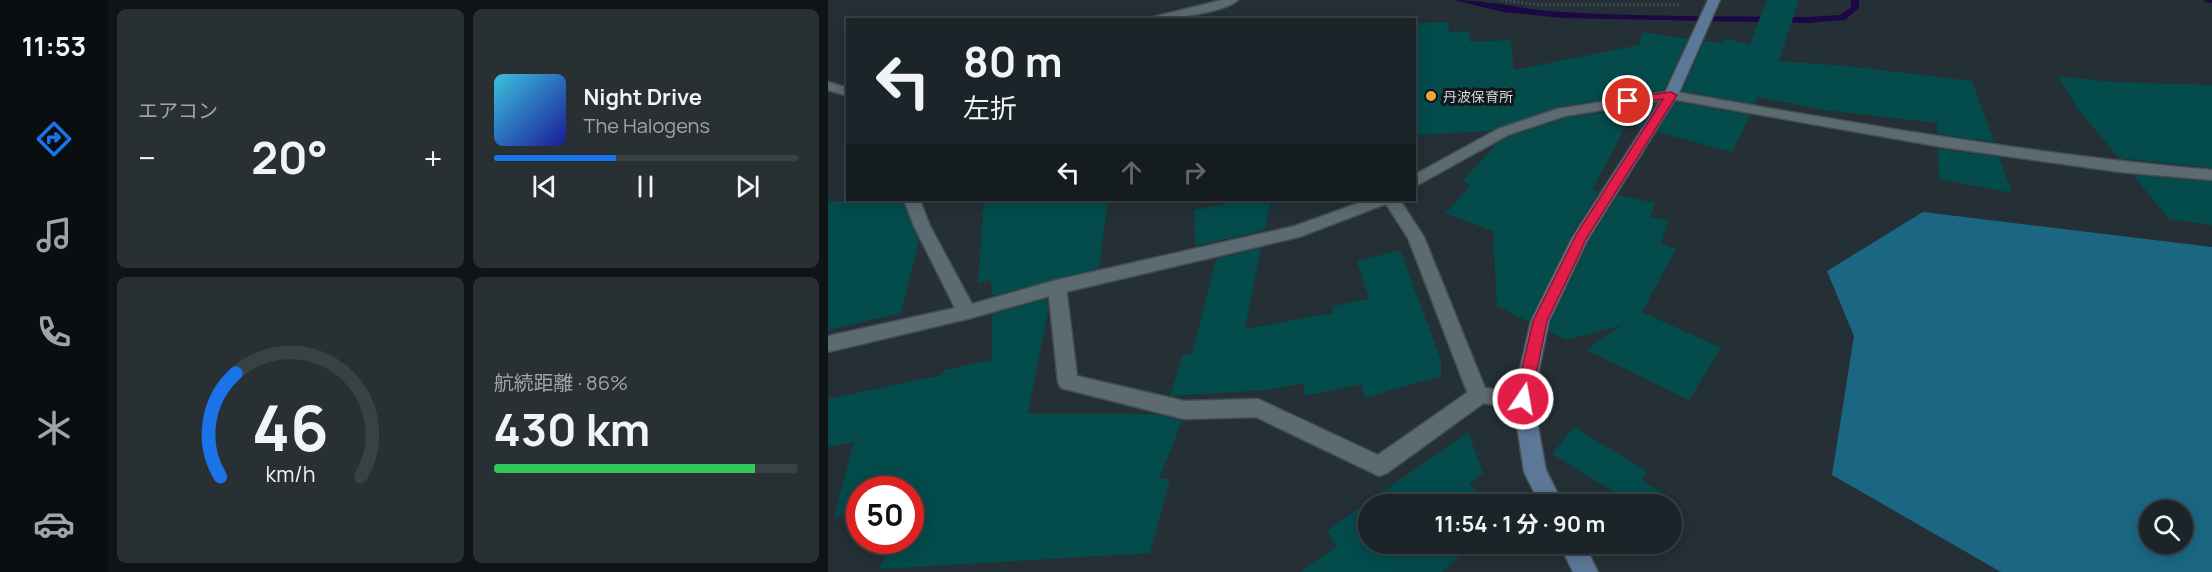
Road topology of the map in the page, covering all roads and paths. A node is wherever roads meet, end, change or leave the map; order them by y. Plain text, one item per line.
1 (1502, 0) edge
2 (1227, 2) edge
3 (1713, 2) edge
4 (1156, 18) edge
5 (828, 86) edge
6 (846, 91) edge
7 (1671, 95) junction
8 (2212, 175) edge
9 (1416, 181) edge
10 (912, 201) edge
11 (1378, 201) edge
12 (1393, 201) edge
13 (1057, 287) junction
14 (967, 312) junction
15 (828, 344) edge
16 (1478, 396) junction
17 (1523, 399) junction
18 (1547, 494) edge
19 (1577, 554) edge
20 (1586, 572) edge

1 - 3 path
2 - 4 street
3 - 7 main road
5 - 6 street
7 - 8 street
7 - 9 street
7 - 17 main road
10 - 14 street
11 - 13 street
12 - 16 street
13 - 14 street
13 - 16 street
14 - 15 street
16 - 17 street
17 - 18 main road
19 - 20 main road

